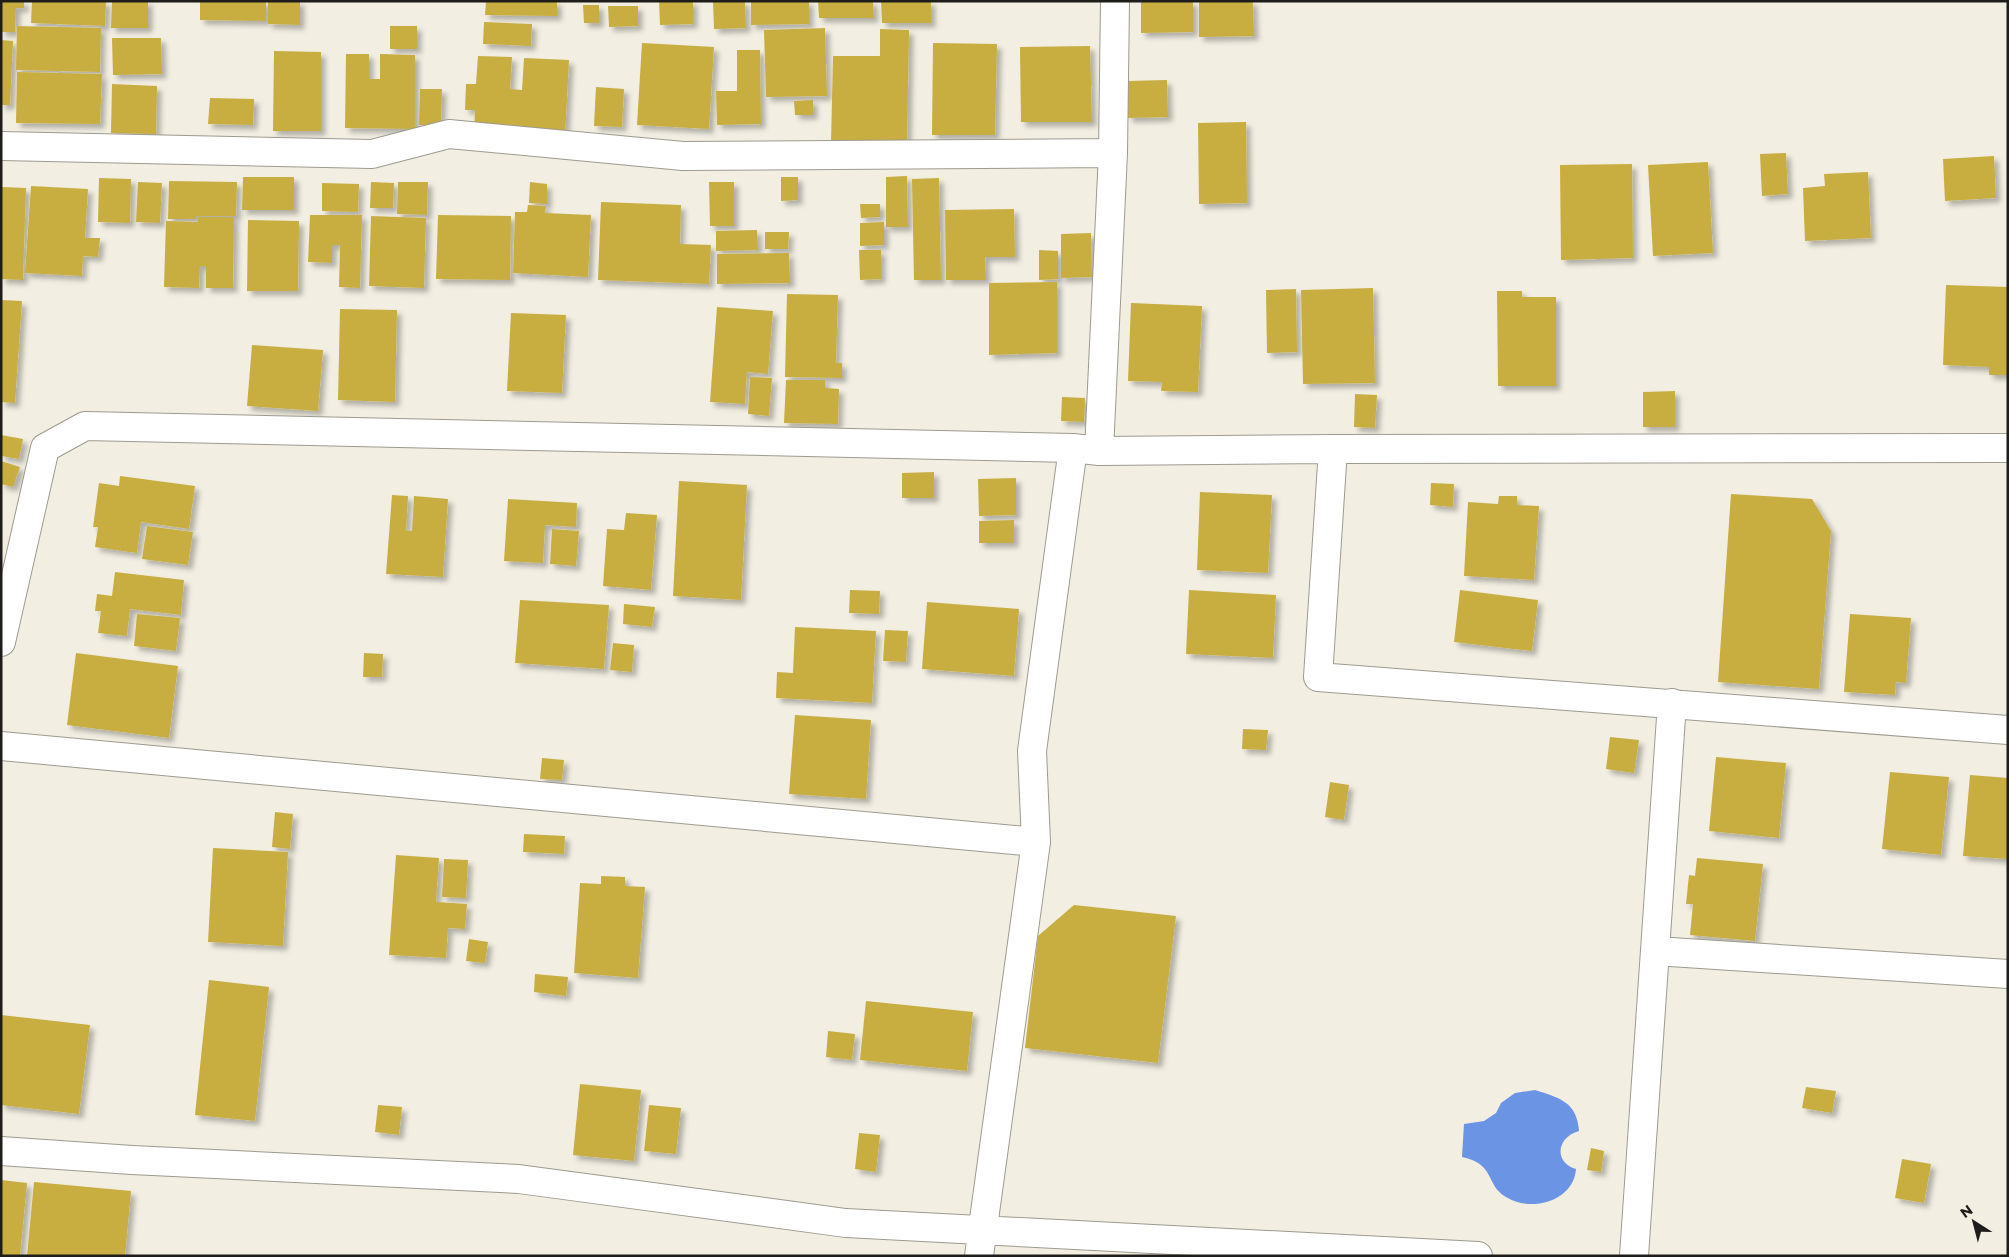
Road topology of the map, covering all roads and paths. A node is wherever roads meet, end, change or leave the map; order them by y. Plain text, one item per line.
1 (1114, 1) edge
2 (1, 146) edge
3 (1113, 153) junction
4 (2008, 448) edge
5 (1333, 449) junction
6 (1086, 450) junction
7 (1, 642) edge
8 (1672, 703) junction
9 (2008, 730) edge
10 (1, 746) edge
11 (1036, 842) junction
12 (1655, 951) junction
13 (2008, 974) edge
14 (1, 1151) edge
15 (981, 1243) edge
16 (1478, 1256) edge
17 (1634, 1256) edge

1 - 3 street
2 - 3 street
3 - 6 street
4 - 5 street
5 - 6 street
5 - 8 street
6 - 7 street
6 - 11 street
8 - 9 street
8 - 12 street
10 - 11 street
11 - 15 street
12 - 13 street
12 - 17 street
14 - 15 street
15 - 16 street

